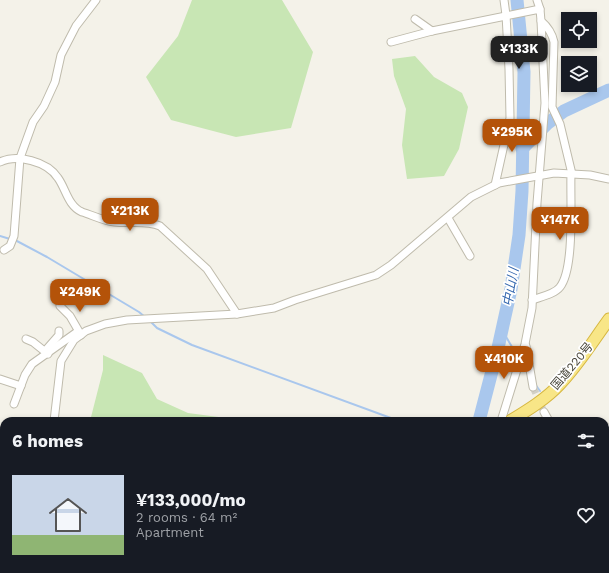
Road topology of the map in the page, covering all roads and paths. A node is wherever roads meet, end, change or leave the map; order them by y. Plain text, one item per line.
1 (96, 0) edge
2 (504, 0) edge
3 (537, 0) edge
4 (538, 9) junction
5 (506, 15) junction
6 (415, 19) dead end
7 (541, 21) junction
8 (432, 31) junction
9 (391, 42) dead end
10 (20, 158) junction
11 (0, 162) edge
12 (572, 174) junction
13 (538, 175) junction
14 (609, 179) edge
15 (495, 185) junction
16 (448, 218) junction
17 (4, 250) dead end
18 (470, 256) dead end
19 (532, 300) junction
20 (60, 306) dead end
21 (237, 314) junction
22 (609, 319) edge
23 (59, 330) dead end
24 (80, 333) junction
25 (26, 339) dead end
26 (525, 344) junction
27 (46, 352) junction
28 (0, 379) edge
29 (21, 386) junction
30 (533, 387) tunnel mouth
31 (14, 404) dead end
32 (544, 412) tunnel mouth
33 (54, 417) edge
34 (502, 417) edge
35 (517, 417) edge
36 (547, 417) edge

1 - 10 street
2 - 5 street
3 - 4 street
4 - 5 street
4 - 7 street
5 - 8 street
5 - 15 street
6 - 8 street
7 - 12 street
7 - 13 street
8 - 9 street
10 - 11 street
10 - 17 street
10 - 21 street
12 - 13 street
12 - 14 street
12 - 19 street
13 - 15 street
13 - 19 street
15 - 16 street
16 - 18 street
16 - 21 street
19 - 26 street
20 - 24 street
21 - 24 street
22 - 35 highway, 国道220号
23 - 27 street
24 - 27 street
24 - 33 street
25 - 27 street
26 - 30 street
26 - 34 street
27 - 29 street
28 - 29 street
29 - 31 street
32 - 36 street

